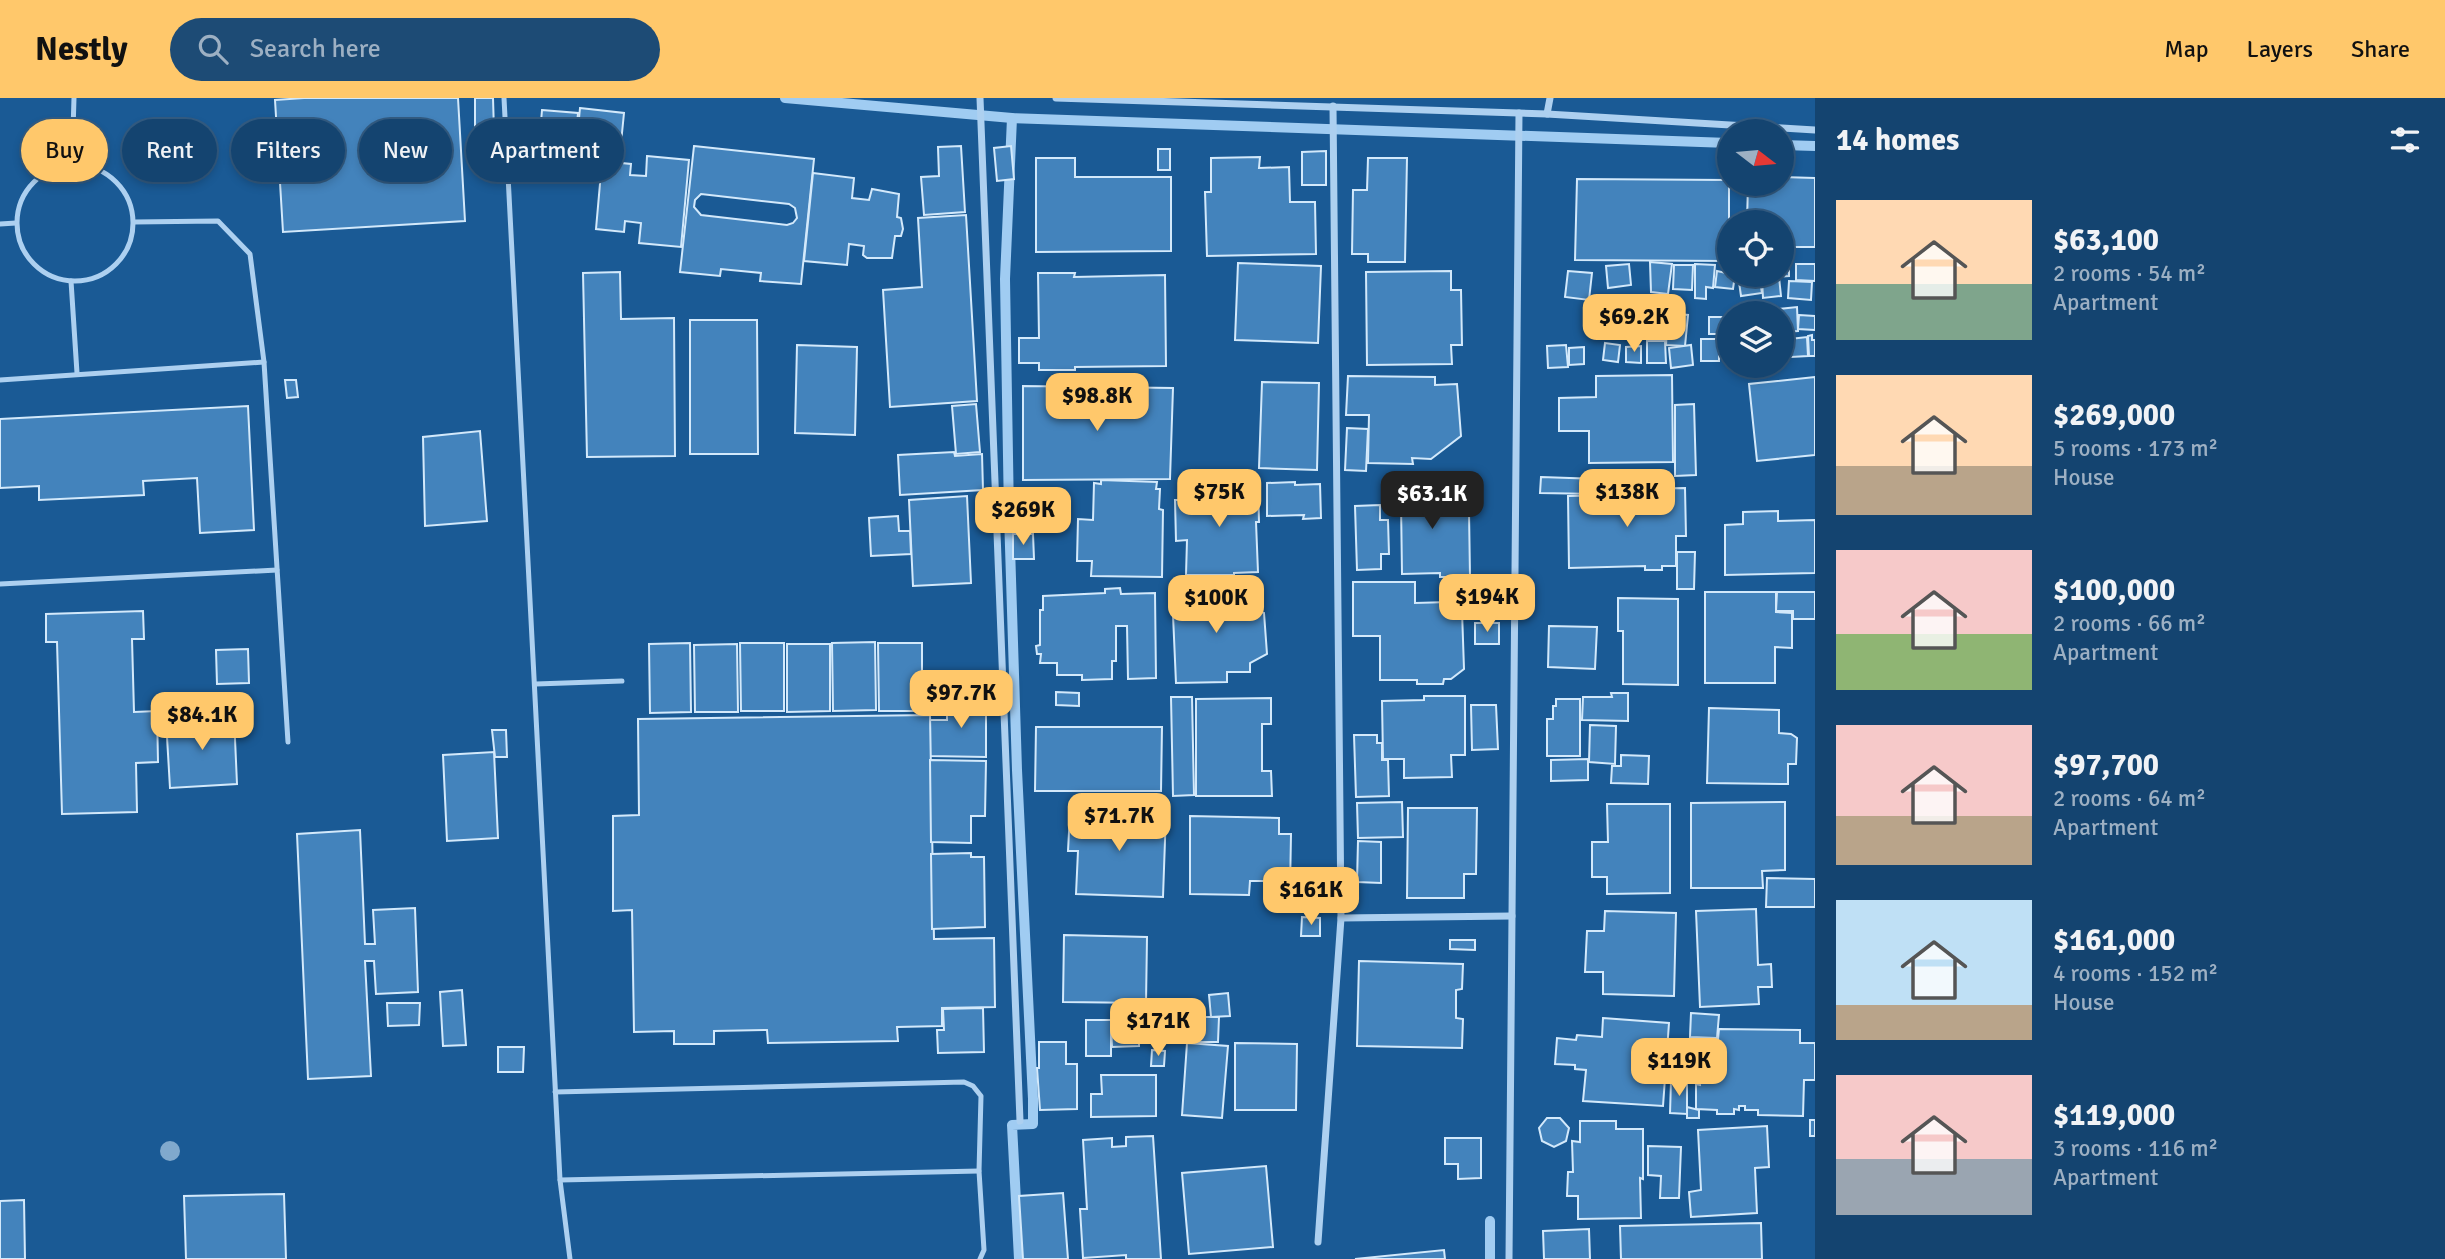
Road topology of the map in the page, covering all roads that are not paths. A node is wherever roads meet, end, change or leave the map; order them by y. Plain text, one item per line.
1 (74, 98) edge
2 (504, 98) edge
3 (980, 98) edge
4 (1056, 98) edge
5 (1550, 98) edge
6 (1333, 106) junction
7 (1519, 113) junction
8 (1547, 114) junction
9 (73, 119) edge
10 (1815, 130) edge
11 (108, 175) edge
12 (34, 182) edge
13 (134, 222) junction
14 (16, 223) junction
15 (0, 224) edge
16 (71, 281) junction
17 (264, 362) junction
18 (77, 373) junction
19 (0, 380) edge
20 (277, 570) junction
21 (0, 584) edge
22 (622, 681) dead end
23 (536, 684) junction
24 (288, 742) dead end
25 (1512, 916) junction
26 (1341, 918) junction
27 (555, 1092) junction
28 (1020, 1121) dead end
29 (979, 1171) junction
30 (560, 1181) junction
31 (1318, 1242) dead end
32 (570, 1259) edge
33 (980, 1259) edge
34 (1509, 1259) edge

1 - 9 lane
2 - 23 lane
3 - 28 street
4 - 6 street
5 - 8 street
6 - 7 street
6 - 26 street
7 - 8 street
7 - 25 street
8 - 10 street
11 - 13 lane
12 - 14 lane
13 - 16 lane
13 - 17 lane
14 - 15 lane
14 - 16 lane
16 - 18 lane
17 - 18 lane
17 - 20 lane
18 - 19 lane
20 - 21 lane
20 - 24 lane
22 - 23 lane
23 - 27 lane
25 - 26 street
25 - 34 street
26 - 31 street
27 - 29 lane
27 - 30 lane
29 - 30 lane
29 - 33 lane
30 - 32 lane

